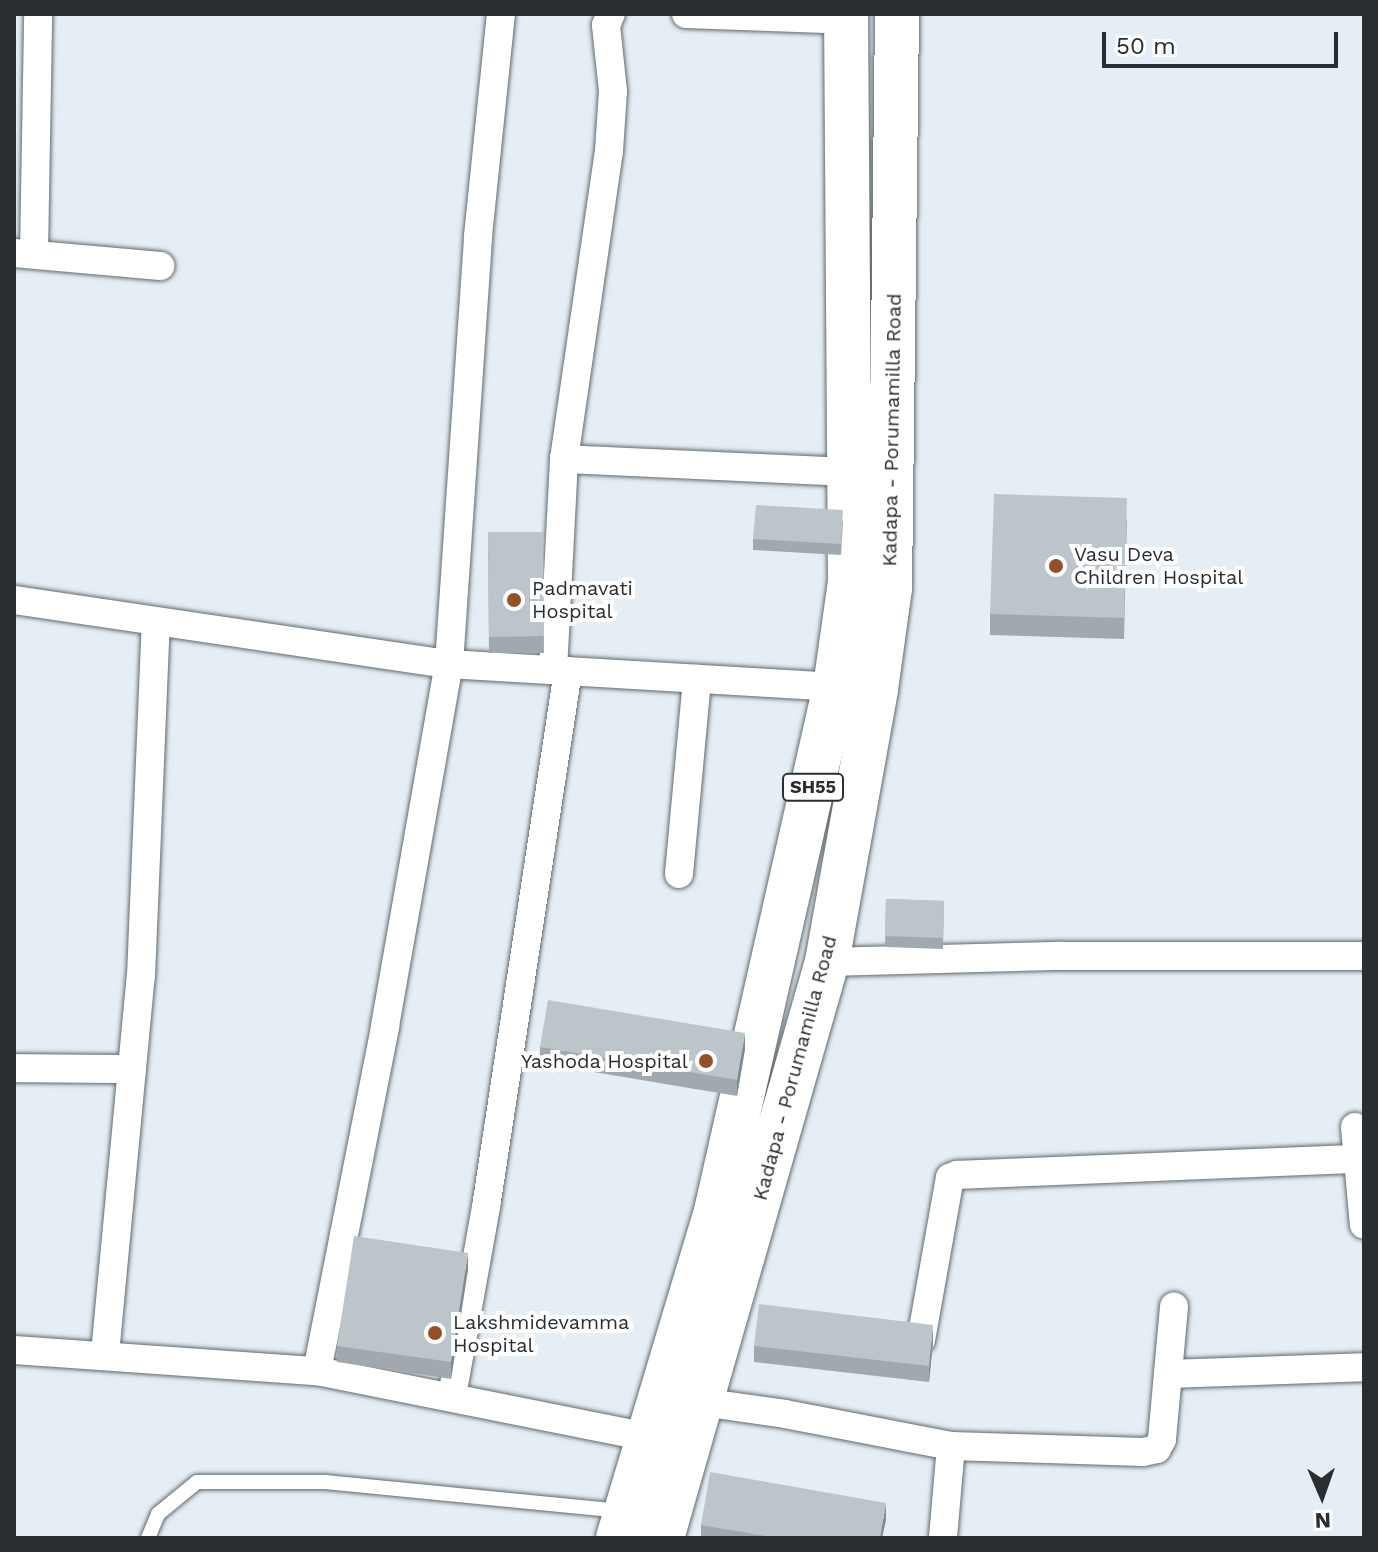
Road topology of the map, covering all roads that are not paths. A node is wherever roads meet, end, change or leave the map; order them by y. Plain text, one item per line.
1 (38, 14) edge
2 (501, 14) edge
3 (611, 14) edge
4 (686, 14) edge
5 (897, 14) edge
6 (846, 17) edge
7 (24, 253) edge
8 (160, 266) dead end
9 (564, 459) junction
10 (851, 472) junction
11 (14, 600) edge
12 (156, 622) junction
13 (449, 664) junction
14 (560, 671) junction
15 (697, 679) junction
16 (835, 687) junction
17 (679, 874) dead end
18 (1364, 956) edge
19 (827, 962) junction
20 (14, 1068) edge
21 (132, 1069) junction
22 (1355, 1127) dead end
23 (1358, 1159) junction
24 (1364, 1225) edge
25 (1174, 1307) dead end
26 (921, 1340) edge
27 (14, 1350) edge
28 (105, 1354) junction
29 (1364, 1367) edge
30 (317, 1371) junction
31 (1168, 1374) junction
32 (452, 1396) junction
33 (701, 1402) junction
34 (647, 1437) junction
35 (951, 1446) junction
36 (622, 1525) edge
37 (148, 1538) edge
38 (662, 1538) edge
39 (943, 1538) edge

1 - 7 street
2 - 13 street
3 - 9 street
4 - 6 street
5 - 19 main road, Kadapa - Porumamilla Road
6 - 10 main road, SH55
7 - 8 street
9 - 10 street
9 - 14 street
10 - 16 main road, SH55
11 - 12 street
12 - 13 street
12 - 21 street
13 - 14 street
13 - 30 street
14 - 15 street
14 - 32 street
15 - 16 street
15 - 17 street
16 - 34 main road, SH55
18 - 19 street
19 - 33 main road, Kadapa - Porumamilla Road
20 - 21 street
21 - 28 street
22 - 23 street
23 - 24 street
23 - 26 street
25 - 31 street
27 - 28 street
28 - 30 street
29 - 31 street
30 - 32 street
31 - 35 street
32 - 34 street
33 - 35 street
33 - 38 main road, Kadapa - Porumamilla Road
34 - 36 main road, SH55
35 - 39 street
36 - 37 lane

